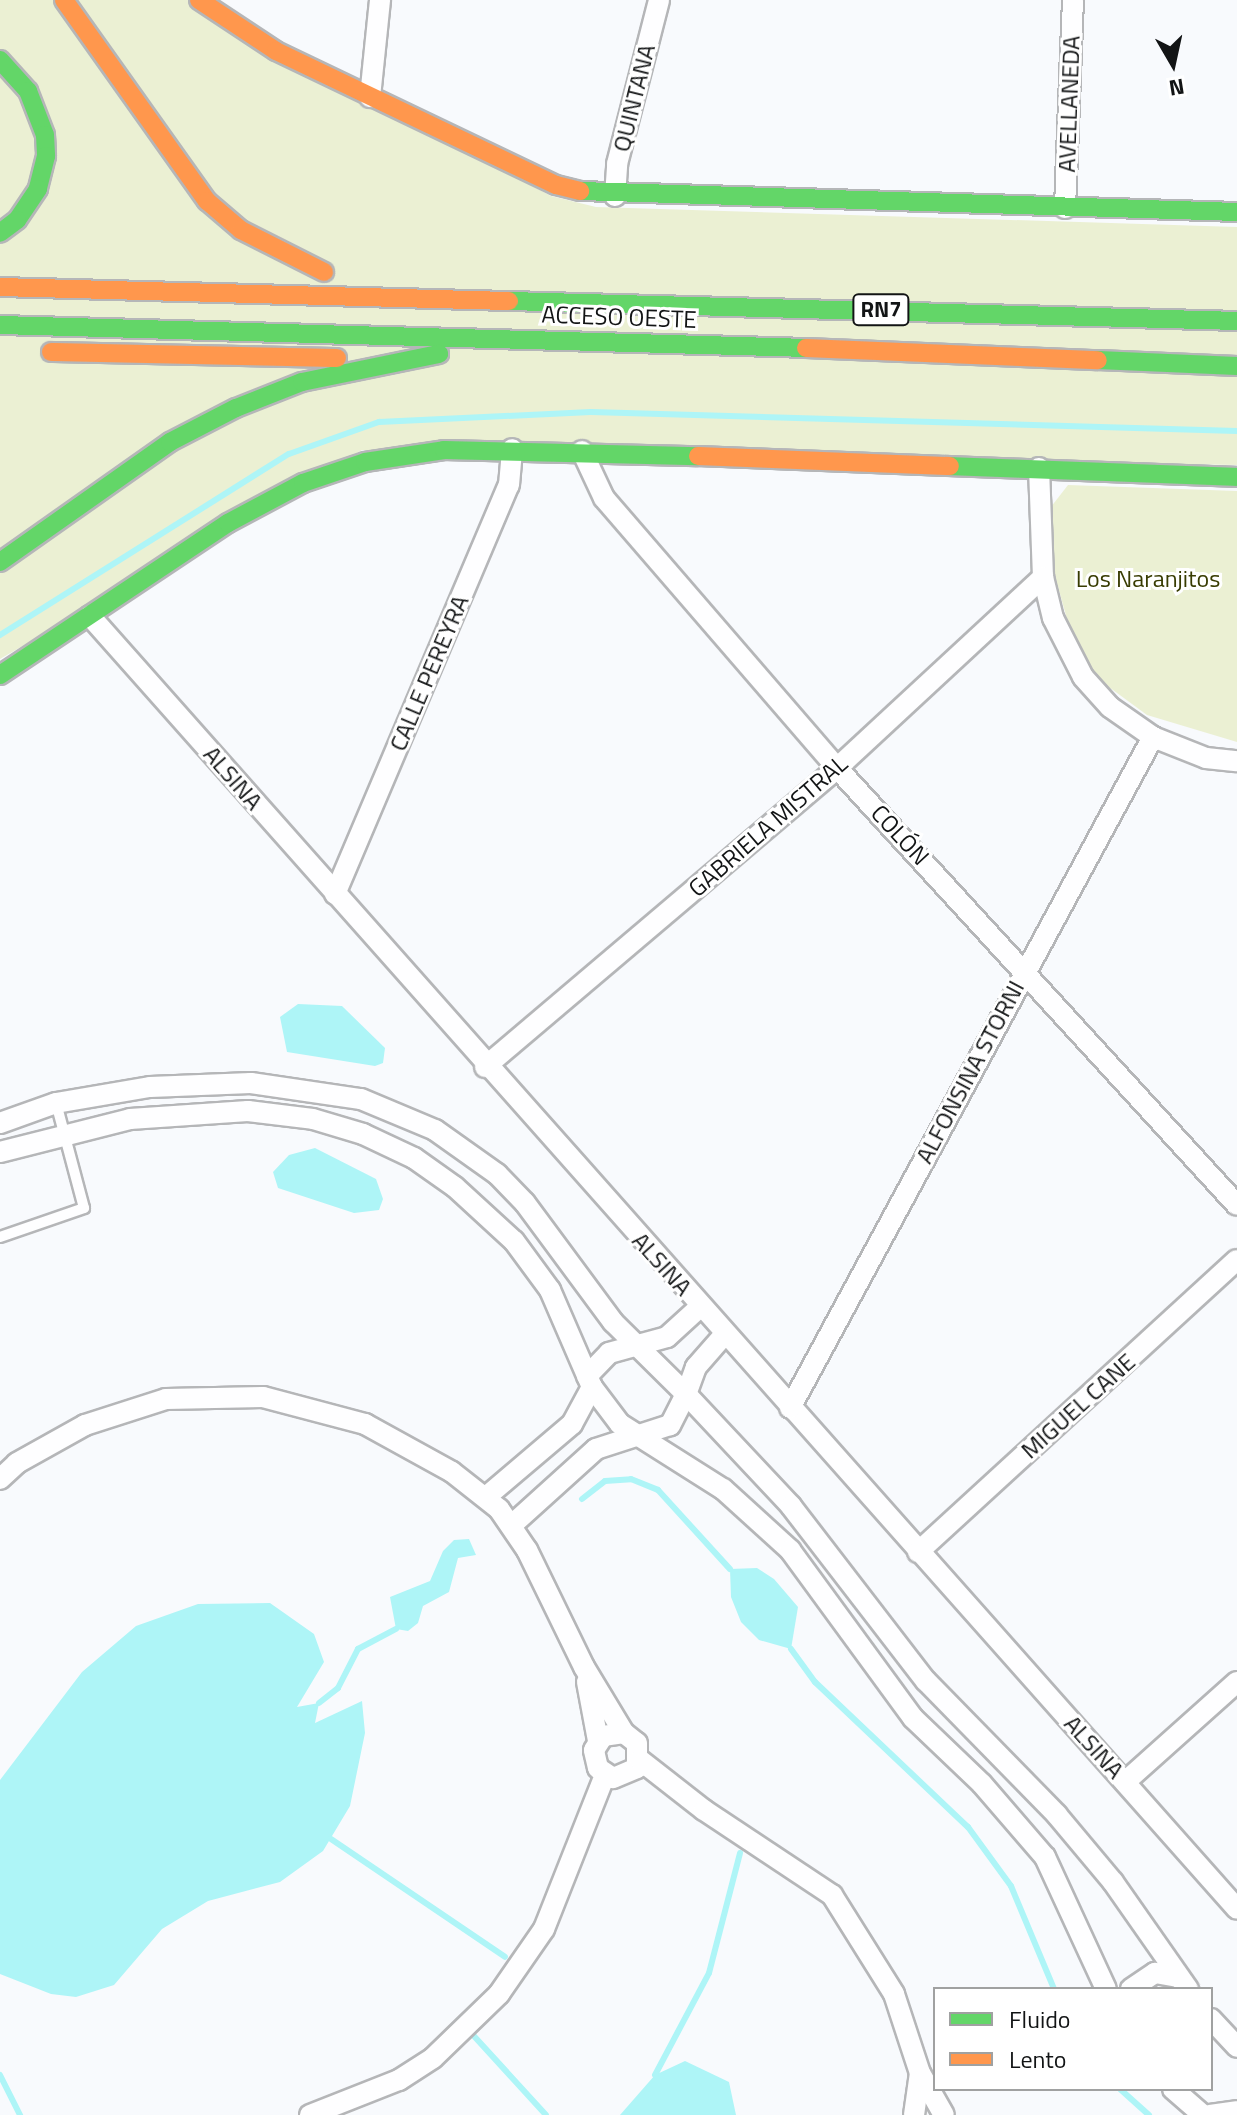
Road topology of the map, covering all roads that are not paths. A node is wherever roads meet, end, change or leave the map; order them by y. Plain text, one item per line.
1 (64, 0) edge
2 (199, 0) edge
3 (380, 0) edge
4 (659, 0) edge
5 (1073, 0) edge
6 (0, 60) edge
7 (370, 97) junction
8 (615, 196) junction
9 (1065, 208) junction
10 (1237, 212) edge
11 (0, 233) edge
12 (271, 268) dead end
13 (324, 272) junction
14 (0, 287) edge
15 (525, 298) junction
16 (1237, 321) edge
17 (0, 325) edge
18 (656, 342) junction
19 (31, 351) dead end
20 (417, 355) junction
21 (1237, 366) edge
22 (512, 449) junction
23 (582, 451) junction
24 (1039, 468) junction
25 (1237, 477) edge
26 (0, 562) edge
27 (1043, 577) junction
28 (90, 616) junction
29 (0, 675) edge
30 (1153, 737) junction
31 (1237, 761) edge
32 (837, 768) junction
33 (335, 894) junction
34 (1025, 970) junction
35 (485, 1067) junction
36 (56, 1103) junction
37 (0, 1123) edge
38 (65, 1133) junction
39 (0, 1152) edge
40 (1237, 1205) edge
41 (0, 1237) edge
42 (1237, 1260) edge
43 (700, 1307) junction
44 (724, 1335) junction
45 (641, 1347) junction
46 (589, 1382) junction
47 (686, 1394) junction
48 (790, 1408) junction
49 (640, 1437) junction
50 (0, 1479) edge
51 (486, 1497) junction
52 (512, 1525) junction
53 (918, 1552) junction
54 (584, 1667) junction
55 (1237, 1682) edge
56 (624, 1733) junction
57 (598, 1741) junction
58 (640, 1760) junction
59 (605, 1775) junction
60 (1125, 1782) junction
61 (1237, 1909) edge
62 (1183, 1983) edge
63 (1105, 1987) edge
64 (1134, 1987) edge
65 (1213, 2021) edge
66 (1237, 2047) edge
67 (920, 2073) junction
68 (1175, 2091) edge
69 (1237, 2111) edge
70 (310, 2115) edge
71 (914, 2115) edge
72 (944, 2115) edge
73 (1203, 2115) edge
74 (1210, 2115) edge

1 - 13 main road
2 - 7 main road
3 - 7 street
4 - 8 street, QUINTANA
5 - 9 street, AVELLANEDA
6 - 11 main road
7 - 8 main road
8 - 9 main road
9 - 10 main road
12 - 13 main road
13 - 15 main road
14 - 15 main road, ACCESO OESTE / RN7
15 - 16 main road, ACCESO OESTE / RN7
17 - 18 main road, ACCESO OESTE / RN7
18 - 20 main road
18 - 21 main road, ACCESO OESTE / RN7
19 - 20 main road
20 - 26 main road
22 - 23 main road
22 - 28 main road
22 - 33 street, CALLE PEREYRA
23 - 24 main road
23 - 32 street, COLÓN
24 - 25 main road
24 - 27 street
27 - 30 street
27 - 32 street, GABRIELA MISTRAL
28 - 29 main road
28 - 33 street, ALSINA
30 - 31 street
30 - 34 street, ALFONSINA STORNI
32 - 34 street, COLÓN
32 - 35 street, GABRIELA MISTRAL
33 - 35 street, ALSINA
34 - 40 street, COLÓN
34 - 48 street, ALFONSINA STORNI
35 - 43 street, ALSINA
36 - 37 street
36 - 38 lane
36 - 45 street
38 - 39 street
38 - 41 lane
38 - 46 street
42 - 53 street, MIGUEL CANE
43 - 44 street, ALSINA
43 - 45 street
44 - 47 street
44 - 48 street, ALSINA
45 - 46 street
45 - 47 street
46 - 49 street
46 - 51 street
47 - 49 street
47 - 62 street
48 - 53 street, ALSINA
49 - 52 street
49 - 63 street
50 - 51 street
51 - 52 street
52 - 54 street
53 - 60 street, ALSINA
54 - 56 street
54 - 57 street
55 - 60 street
56 - 57 street
56 - 58 street
57 - 59 street
58 - 59 street
58 - 67 street
59 - 70 street
60 - 61 street, ALSINA
62 - 64 street
65 - 66 street
67 - 71 street
67 - 72 street
68 - 73 street
69 - 74 street

